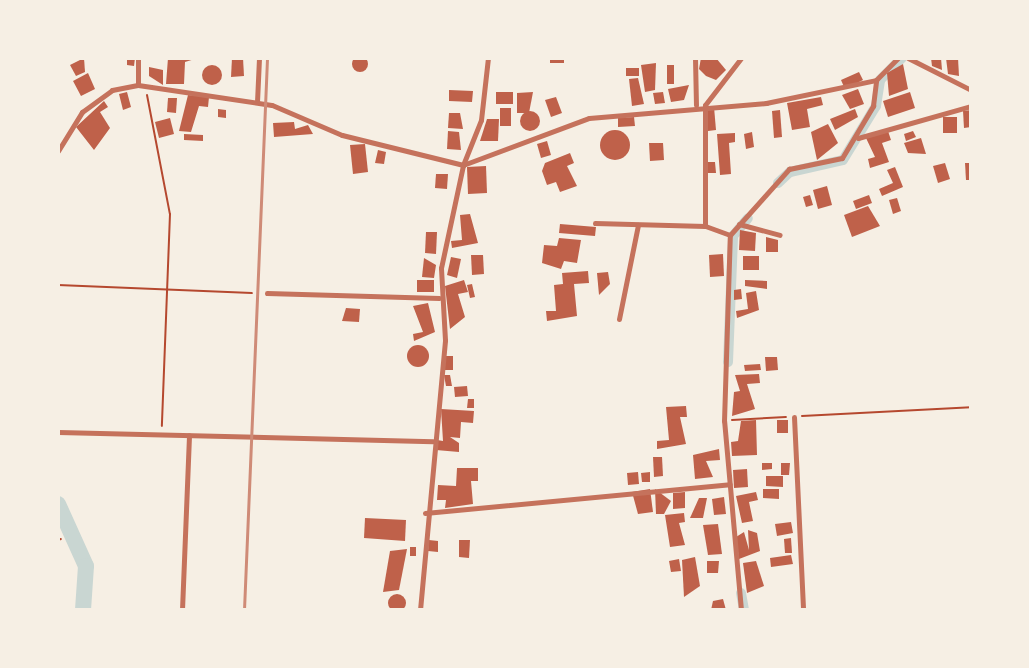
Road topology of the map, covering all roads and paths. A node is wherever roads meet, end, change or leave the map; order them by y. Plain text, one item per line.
1 (138, 58) edge
2 (259, 58) edge
3 (488, 58) edge
4 (695, 58) edge
5 (741, 58) edge
6 (898, 58) edge
7 (908, 58) edge
8 (876, 80) junction
9 (142, 86) junction
10 (971, 90) edge
11 (257, 102) junction
12 (696, 105) junction
13 (705, 105) junction
14 (971, 106) edge
15 (858, 138) junction
16 (58, 151) edge
17 (463, 165) junction
18 (595, 223) dead end
19 (739, 224) junction
20 (638, 225) junction
21 (705, 226) junction
22 (730, 235) junction
23 (780, 235) dead end
24 (58, 285) edge
25 (167, 289) junction
26 (252, 293) dead end
27 (267, 293) dead end
28 (439, 298) junction
29 (618, 319) dead end
30 (971, 407) edge
31 (794, 417) junction
32 (724, 421) junction
33 (58, 432) edge
34 (161, 434) junction
35 (189, 435) junction
36 (433, 441) junction
37 (730, 484) junction
38 (425, 513) junction
39 (181, 610) edge
40 (420, 610) edge
41 (741, 610) edge
42 (803, 610) edge

1 - 9 street
2 - 11 street
3 - 17 street
4 - 12 street
5 - 13 street
6 - 8 street
7 - 10 street
8 - 13 street
8 - 15 street
9 - 11 street
9 - 16 street
9 - 25 path
11 - 17 street
12 - 13 street
12 - 17 street
13 - 21 street
14 - 15 street
15 - 19 street
17 - 28 street
18 - 20 street
19 - 22 street
19 - 23 street
20 - 21 street
20 - 29 street
21 - 22 street
22 - 32 street
24 - 25 path
25 - 26 path
25 - 34 path
27 - 28 street
28 - 36 street
30 - 31 path
31 - 32 path
31 - 42 street
32 - 37 street
33 - 34 street
34 - 35 street
35 - 36 street
35 - 39 street
36 - 38 street
37 - 38 street
37 - 41 street
38 - 40 street

